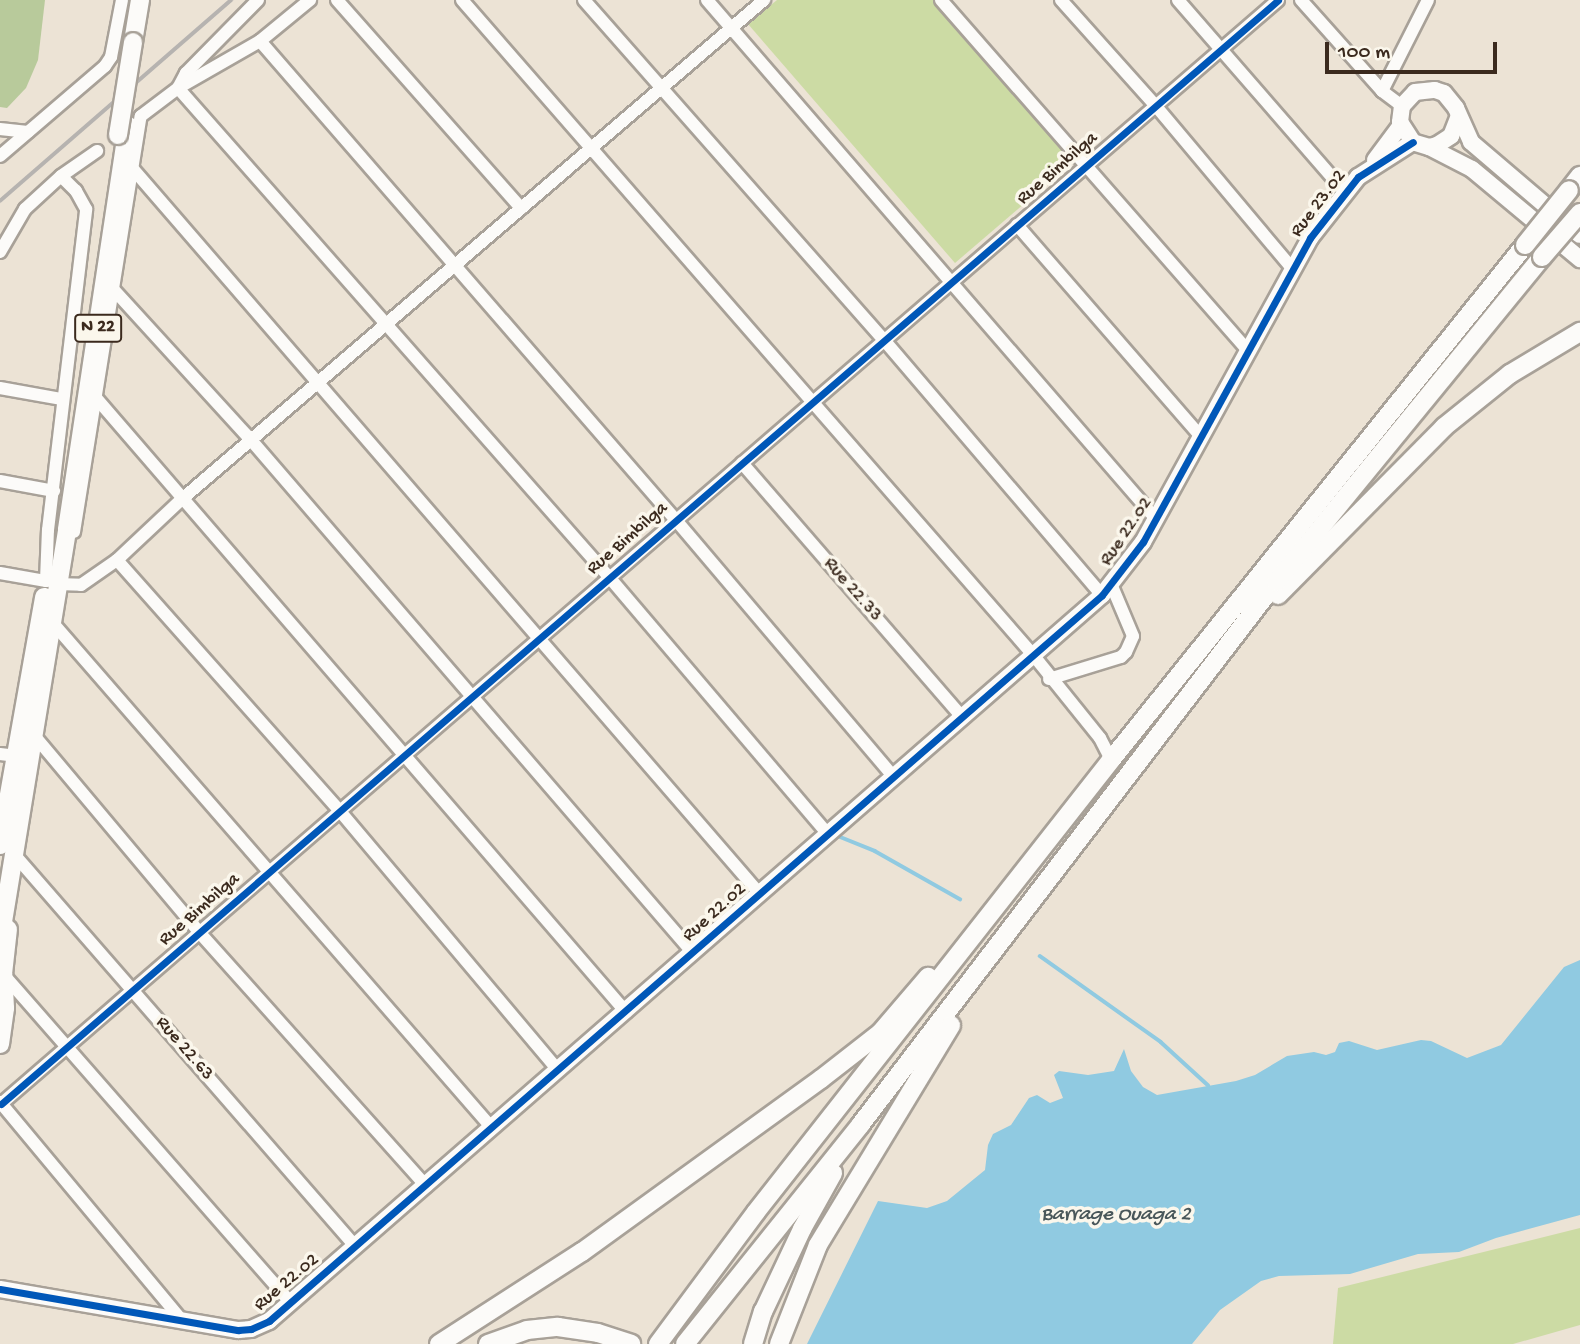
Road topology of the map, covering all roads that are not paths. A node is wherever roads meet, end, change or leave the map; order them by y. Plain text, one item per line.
1 (122, 0) edge
2 (140, 0) edge
3 (149, 0) edge
4 (258, 0) edge
5 (310, 0) edge
6 (337, 0) edge
7 (462, 0) edge
8 (584, 0) edge
9 (707, 0) edge
10 (764, 0) edge
11 (941, 0) edge
12 (1061, 0) edge
13 (1178, 0) edge
14 (1278, 0) edge
15 (1300, 0) edge
16 (1427, 1) edge
17 (732, 27) junction
18 (138, 38) junction
19 (260, 41) junction
20 (1221, 50) junction
21 (178, 88) junction
22 (661, 89) junction
23 (1382, 91) junction
24 (1155, 105) junction
25 (1402, 106) junction
26 (1458, 118) junction
27 (1401, 125) junction
28 (129, 126) junction
29 (0, 129) edge
30 (28, 132) junction
31 (1413, 142) junction
32 (1429, 147) junction
33 (590, 150) junction
34 (97, 151) dead end
35 (0, 156) edge
36 (1086, 166) junction
37 (1369, 168) junction
38 (133, 169) junction
39 (61, 176) junction
40 (1574, 183) edge
41 (1345, 192) junction
42 (521, 208) junction
43 (25, 209) junction
44 (1580, 213) edge
45 (1017, 225) junction
46 (0, 232) edge
47 (1580, 235) edge
48 (0, 252) edge
49 (1580, 259) edge
50 (454, 266) junction
51 (1292, 268) junction
52 (951, 283) junction
53 (114, 290) junction
54 (387, 323) junction
55 (1580, 332) edge
56 (884, 340) junction
57 (1248, 351) junction
58 (318, 383) junction
59 (0, 388) edge
60 (62, 399) junction
61 (97, 399) junction
62 (813, 400) junction
63 (1201, 437) junction
64 (251, 440) junction
65 (742, 463) junction
66 (0, 481) edge
67 (54, 491) junction
68 (182, 499) junction
69 (675, 519) junction
70 (1156, 519) junction
71 (117, 560) junction
72 (0, 573) edge
73 (609, 577) junction
74 (52, 583) junction
75 (1106, 589) junction
76 (52, 622) junction
77 (537, 639) junction
78 (1034, 656) junction
79 (1217, 658) junction
80 (1049, 678) junction
81 (473, 694) junction
82 (962, 717) junction
83 (33, 734) junction
84 (405, 753) junction
85 (8, 755) edge
86 (1111, 760) junction
87 (894, 777) junction
88 (339, 810) junction
89 (828, 834) junction
90 (1045, 846) junction
91 (7, 849) edge
92 (1058, 865) junction
93 (269, 871) junction
94 (760, 894) junction
95 (6, 903) junction
96 (199, 932) junction
97 (0, 940) edge
98 (694, 953) junction
99 (3, 974) junction
100 (132, 990) junction
101 (626, 1012) junction
102 (0, 1044) edge
103 (66, 1046) junction
104 (558, 1070) junction
105 (1, 1103) edge
106 (861, 1124) junction
107 (492, 1128) junction
108 (426, 1186) junction
109 (355, 1246) junction
110 (0, 1289) edge
111 (290, 1302) junction
112 (183, 1322) junction
113 (439, 1344) edge
114 (488, 1344) edge
115 (631, 1344) edge
116 (657, 1344) edge
117 (685, 1344) edge
118 (753, 1344) edge
119 (779, 1344) edge

1 - 30 street
2 - 18 main road, N 22
3 - 18 main road, N 22
4 - 21 street
5 - 19 street
6 - 42 street
7 - 33 street
8 - 22 street
9 - 17 street
10 - 17 street
11 - 36 street
12 - 24 street
13 - 20 street
14 - 20 street, Rue Bimbilga
15 - 23 street
16 - 23 street
17 - 22 street
17 - 52 street
18 - 28 main road, N 22
19 - 21 street
19 - 50 street
20 - 24 street, Rue Bimbilga
20 - 41 street
21 - 28 street
21 - 54 street
22 - 33 street
22 - 56 street
23 - 25 street
24 - 36 street, Rue Bimbilga
24 - 51 street
25 - 26 street
25 - 27 street
26 - 32 street
26 - 47 street
27 - 31 street
27 - 37 street, Rue 23.02
28 - 38 street
28 - 74 main road, N 22
29 - 30 street
30 - 35 street
31 - 32 street
31 - 37 street, Rue 23.02
32 - 49 street
33 - 42 street
33 - 62 street
34 - 39 street
36 - 45 street, Rue Bimbilga
36 - 57 street
37 - 41 street, Rue 23.02
38 - 53 street
38 - 58 street
39 - 43 street
39 - 60 street
40 - 86 main road, bridge
41 - 51 street, Rue 23.02
42 - 50 street
43 - 46 street
43 - 48 street
44 - 79 main road, bridge
45 - 52 street, Rue Bimbilga
45 - 63 street
50 - 54 street
50 - 69 street
51 - 57 street, Rue 22.02
52 - 56 street, Rue Bimbilga
52 - 70 street
53 - 61 street
53 - 64 street
54 - 58 street
54 - 73 street
55 - 79 main road
56 - 62 street, Rue Bimbilga
56 - 75 street
57 - 63 street, Rue 22.02
58 - 64 street
58 - 77 street
59 - 60 street
60 - 67 street
61 - 68 street
61 - 74 street
62 - 65 street, Rue Bimbilga
62 - 78 street
63 - 70 street, Rue 22.02
64 - 68 street
64 - 81 street
65 - 69 street, Rue Bimbilga
65 - 82 street, Rue 22.33
66 - 67 street
67 - 74 street
68 - 71 street
68 - 84 street
69 - 73 street, Rue Bimbilga
69 - 87 street
70 - 75 street, Rue 22.02
71 - 74 street
71 - 88 street
72 - 74 street
73 - 77 street, Rue Bimbilga
73 - 89 street
74 - 76 main road, N 22
74 - 85 main road, N 22
75 - 78 street, Rue 22.02
75 - 80 street
76 - 83 main road, N 22
76 - 93 street
77 - 81 street, Rue Bimbilga
77 - 94 street
78 - 80 street
78 - 82 street, Rue 22.02
79 - 92 main road
80 - 86 street
81 - 84 street, Rue Bimbilga
81 - 98 street
82 - 87 street, Rue 22.02
83 - 91 main road, N 22
83 - 96 street
84 - 88 street, Rue Bimbilga
84 - 101 street
85 - 91 main road, N 22
86 - 90 main road
87 - 89 street, Rue 22.02
88 - 93 street, Rue Bimbilga
88 - 104 street
89 - 94 street, Rue 22.02
90 - 113 main road
90 - 116 main road
91 - 95 main road, N 22
91 - 100 street, Rue 22.63
92 - 106 main road
92 - 119 main road
93 - 96 street, Rue Bimbilga
93 - 107 street
94 - 98 street, Rue 22.02
95 - 97 main road, N 22
95 - 99 main road
96 - 100 street, Rue Bimbilga
96 - 108 street
98 - 101 street, Rue 22.02
99 - 102 main road
99 - 103 street
100 - 103 street, Rue Bimbilga
100 - 109 street, Rue 22.63
101 - 104 street, Rue 22.02
103 - 105 street, Rue Bimbilga
103 - 111 street
104 - 107 street, Rue 22.02
105 - 112 street
106 - 117 main road
106 - 118 main road
107 - 108 street, Rue 22.02
108 - 109 street, Rue 22.02
109 - 111 street, Rue 22.02
110 - 112 street, Rue 22.02
111 - 112 street, Rue 22.02
114 - 115 main road

